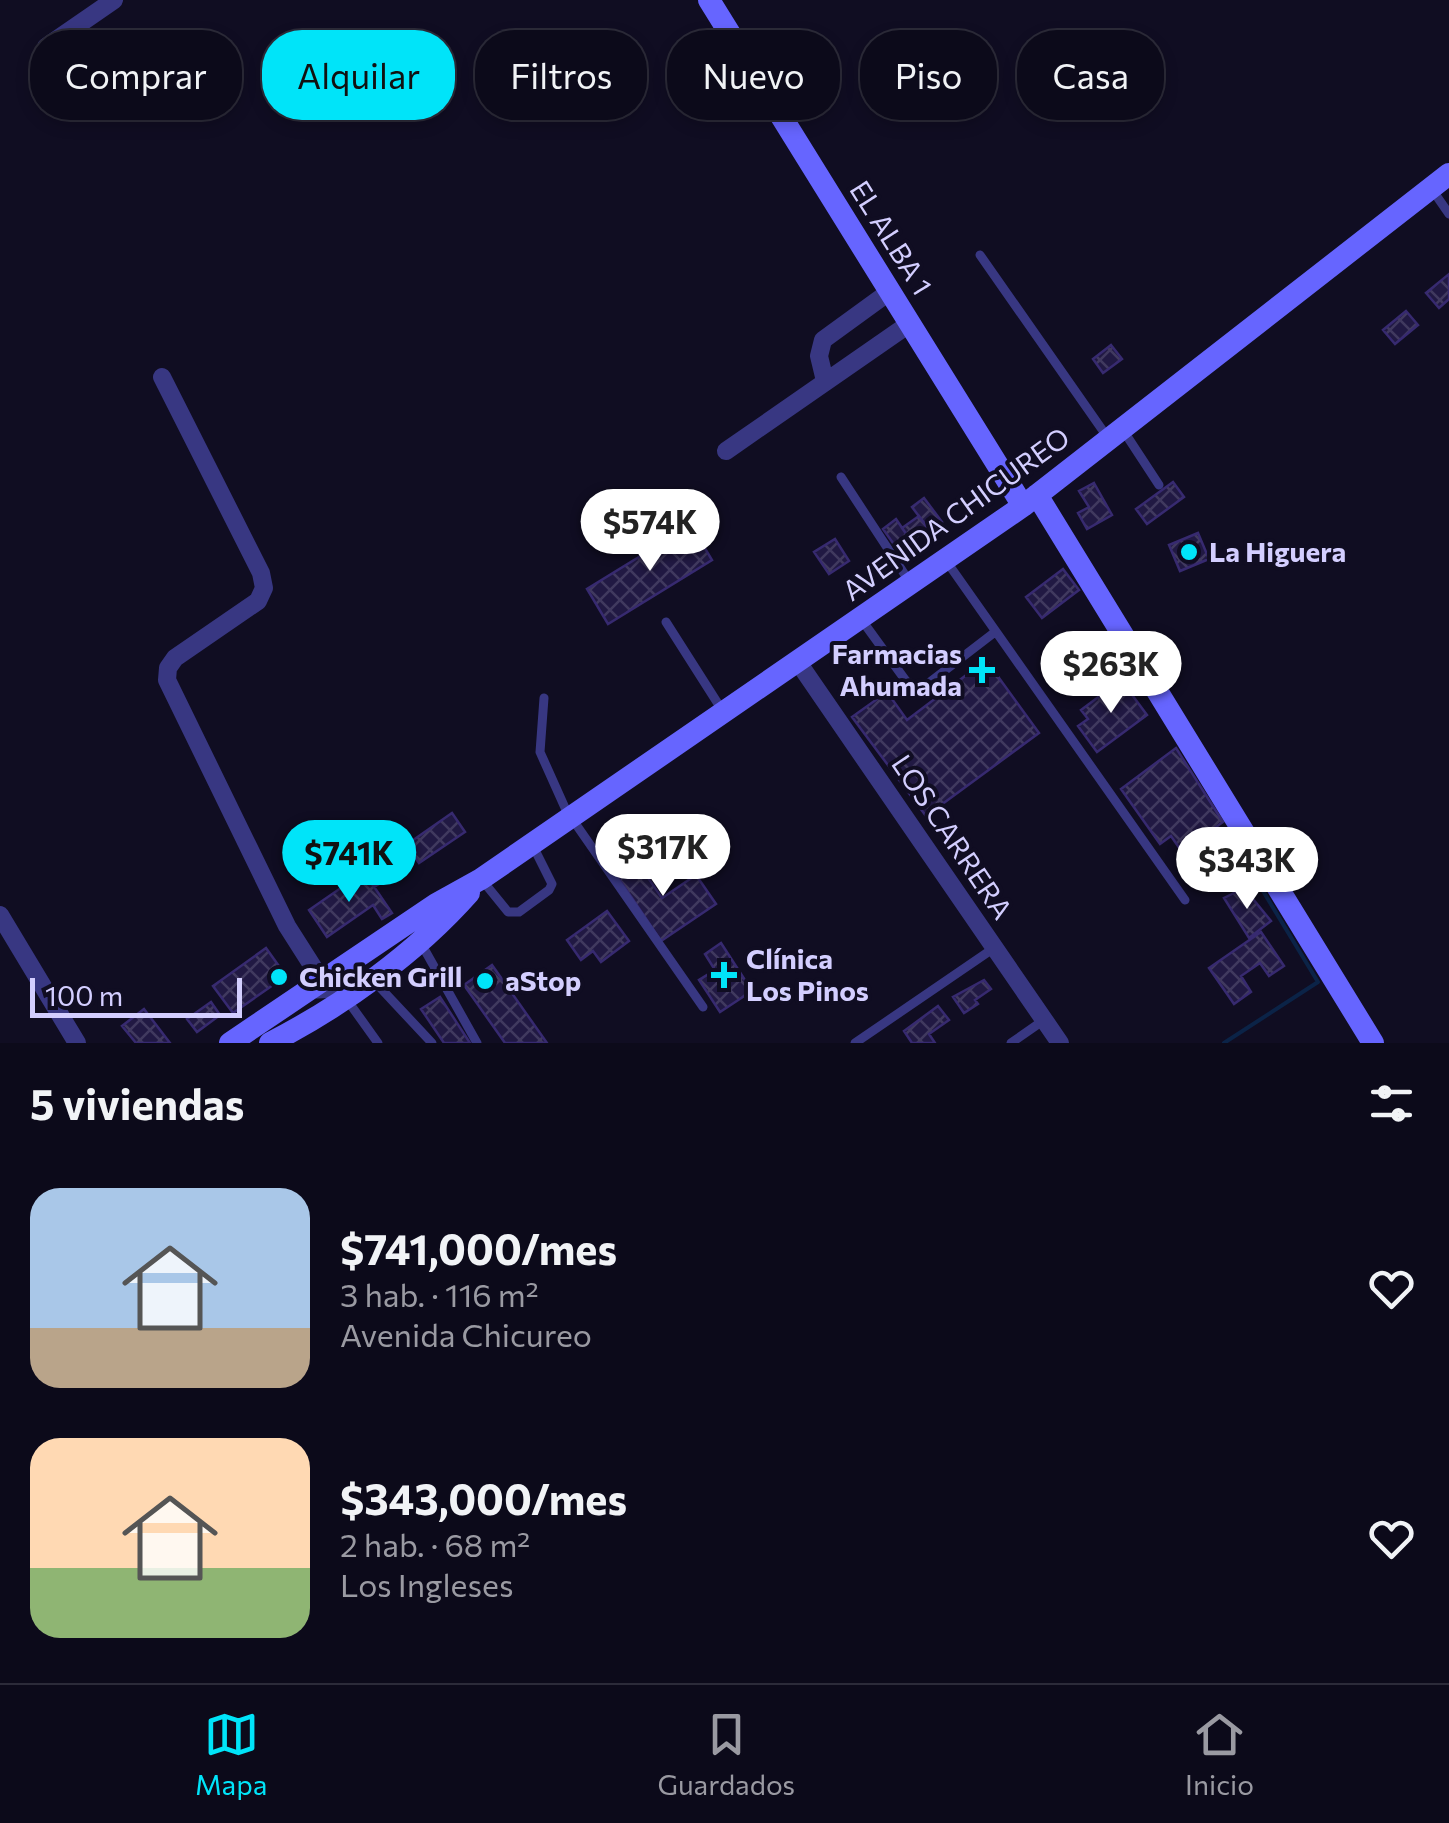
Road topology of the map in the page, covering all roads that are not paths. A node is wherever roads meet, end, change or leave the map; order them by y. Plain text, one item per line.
1 (114, 0) edge
2 (709, 0) edge
3 (71, 30) edge
4 (1440, 181) edge
5 (1449, 214) edge
6 (980, 255) dead end
7 (889, 292) junction
8 (909, 324) junction
9 (162, 378) dead end
10 (825, 381) junction
11 (1116, 435) junction
12 (726, 450) dead end
13 (841, 478) dead end
14 (1159, 485) dead end
15 (1030, 501) junction
16 (945, 560) junction
17 (911, 583) junction
18 (861, 620) junction
19 (666, 622) dead end
20 (996, 632) junction
21 (798, 662) junction
22 (544, 698) dead end
23 (724, 713) junction
24 (570, 817) junction
25 (532, 844) junction
26 (480, 879) junction
27 (1185, 900) dead end
28 (0, 915) edge
29 (419, 941) junction
30 (994, 948) junction
31 (358, 958) junction
32 (372, 978) junction
33 (322, 981) junction
34 (345, 997) junction
35 (295, 999) junction
36 (703, 1007) dead end
37 (1044, 1020) junction
38 (77, 1043) edge
39 (230, 1043) edge
40 (272, 1043) edge
41 (378, 1043) edge
42 (432, 1043) edge
43 (476, 1043) edge
44 (855, 1043) edge
45 (1011, 1043) edge
46 (1060, 1043) edge
47 (1374, 1043) edge

1 - 3 street
2 - 7 main road, EL ALBA 1
4 - 5 lane
4 - 11 main road, AVENIDA CHICUREO
6 - 11 lane
7 - 8 main road, EL ALBA 1
7 - 10 street
8 - 10 street
8 - 15 main road, EL ALBA 1
9 - 33 street
10 - 12 street
11 - 14 lane
11 - 15 main road, AVENIDA CHICUREO
13 - 17 lane
15 - 16 main road, AVENIDA CHICUREO
15 - 47 main road, EL ALBA 1
16 - 17 main road, AVENIDA CHICUREO
16 - 20 lane
17 - 18 main road, AVENIDA CHICUREO
18 - 20 lane
18 - 21 main road, AVENIDA CHICUREO
19 - 23 lane
20 - 27 lane
21 - 23 main road, AVENIDA CHICUREO
21 - 30 street, LOS CARRERA
22 - 24 lane
23 - 24 main road, AVENIDA CHICUREO
24 - 25 main road, AVENIDA CHICUREO
24 - 36 lane
25 - 26 main road, AVENIDA CHICUREO
25 - 26 lane
26 - 29 main road, AVENIDA CHICUREO
26 - 31 main road, AVENIDA CHICUREO
28 - 38 street
29 - 32 main road, AVENIDA CHICUREO
29 - 43 lane
30 - 37 street, LOS CARRERA
30 - 44 lane
31 - 33 main road, AVENIDA CHICUREO
31 - 34 lane
32 - 34 main road, AVENIDA CHICUREO
32 - 42 lane
33 - 35 main road, AVENIDA CHICUREO
34 - 35 lane
34 - 40 main road, AVENIDA CHICUREO
34 - 41 lane
35 - 39 main road, AVENIDA CHICUREO
37 - 45 lane
37 - 46 street, LOS CARRERA

